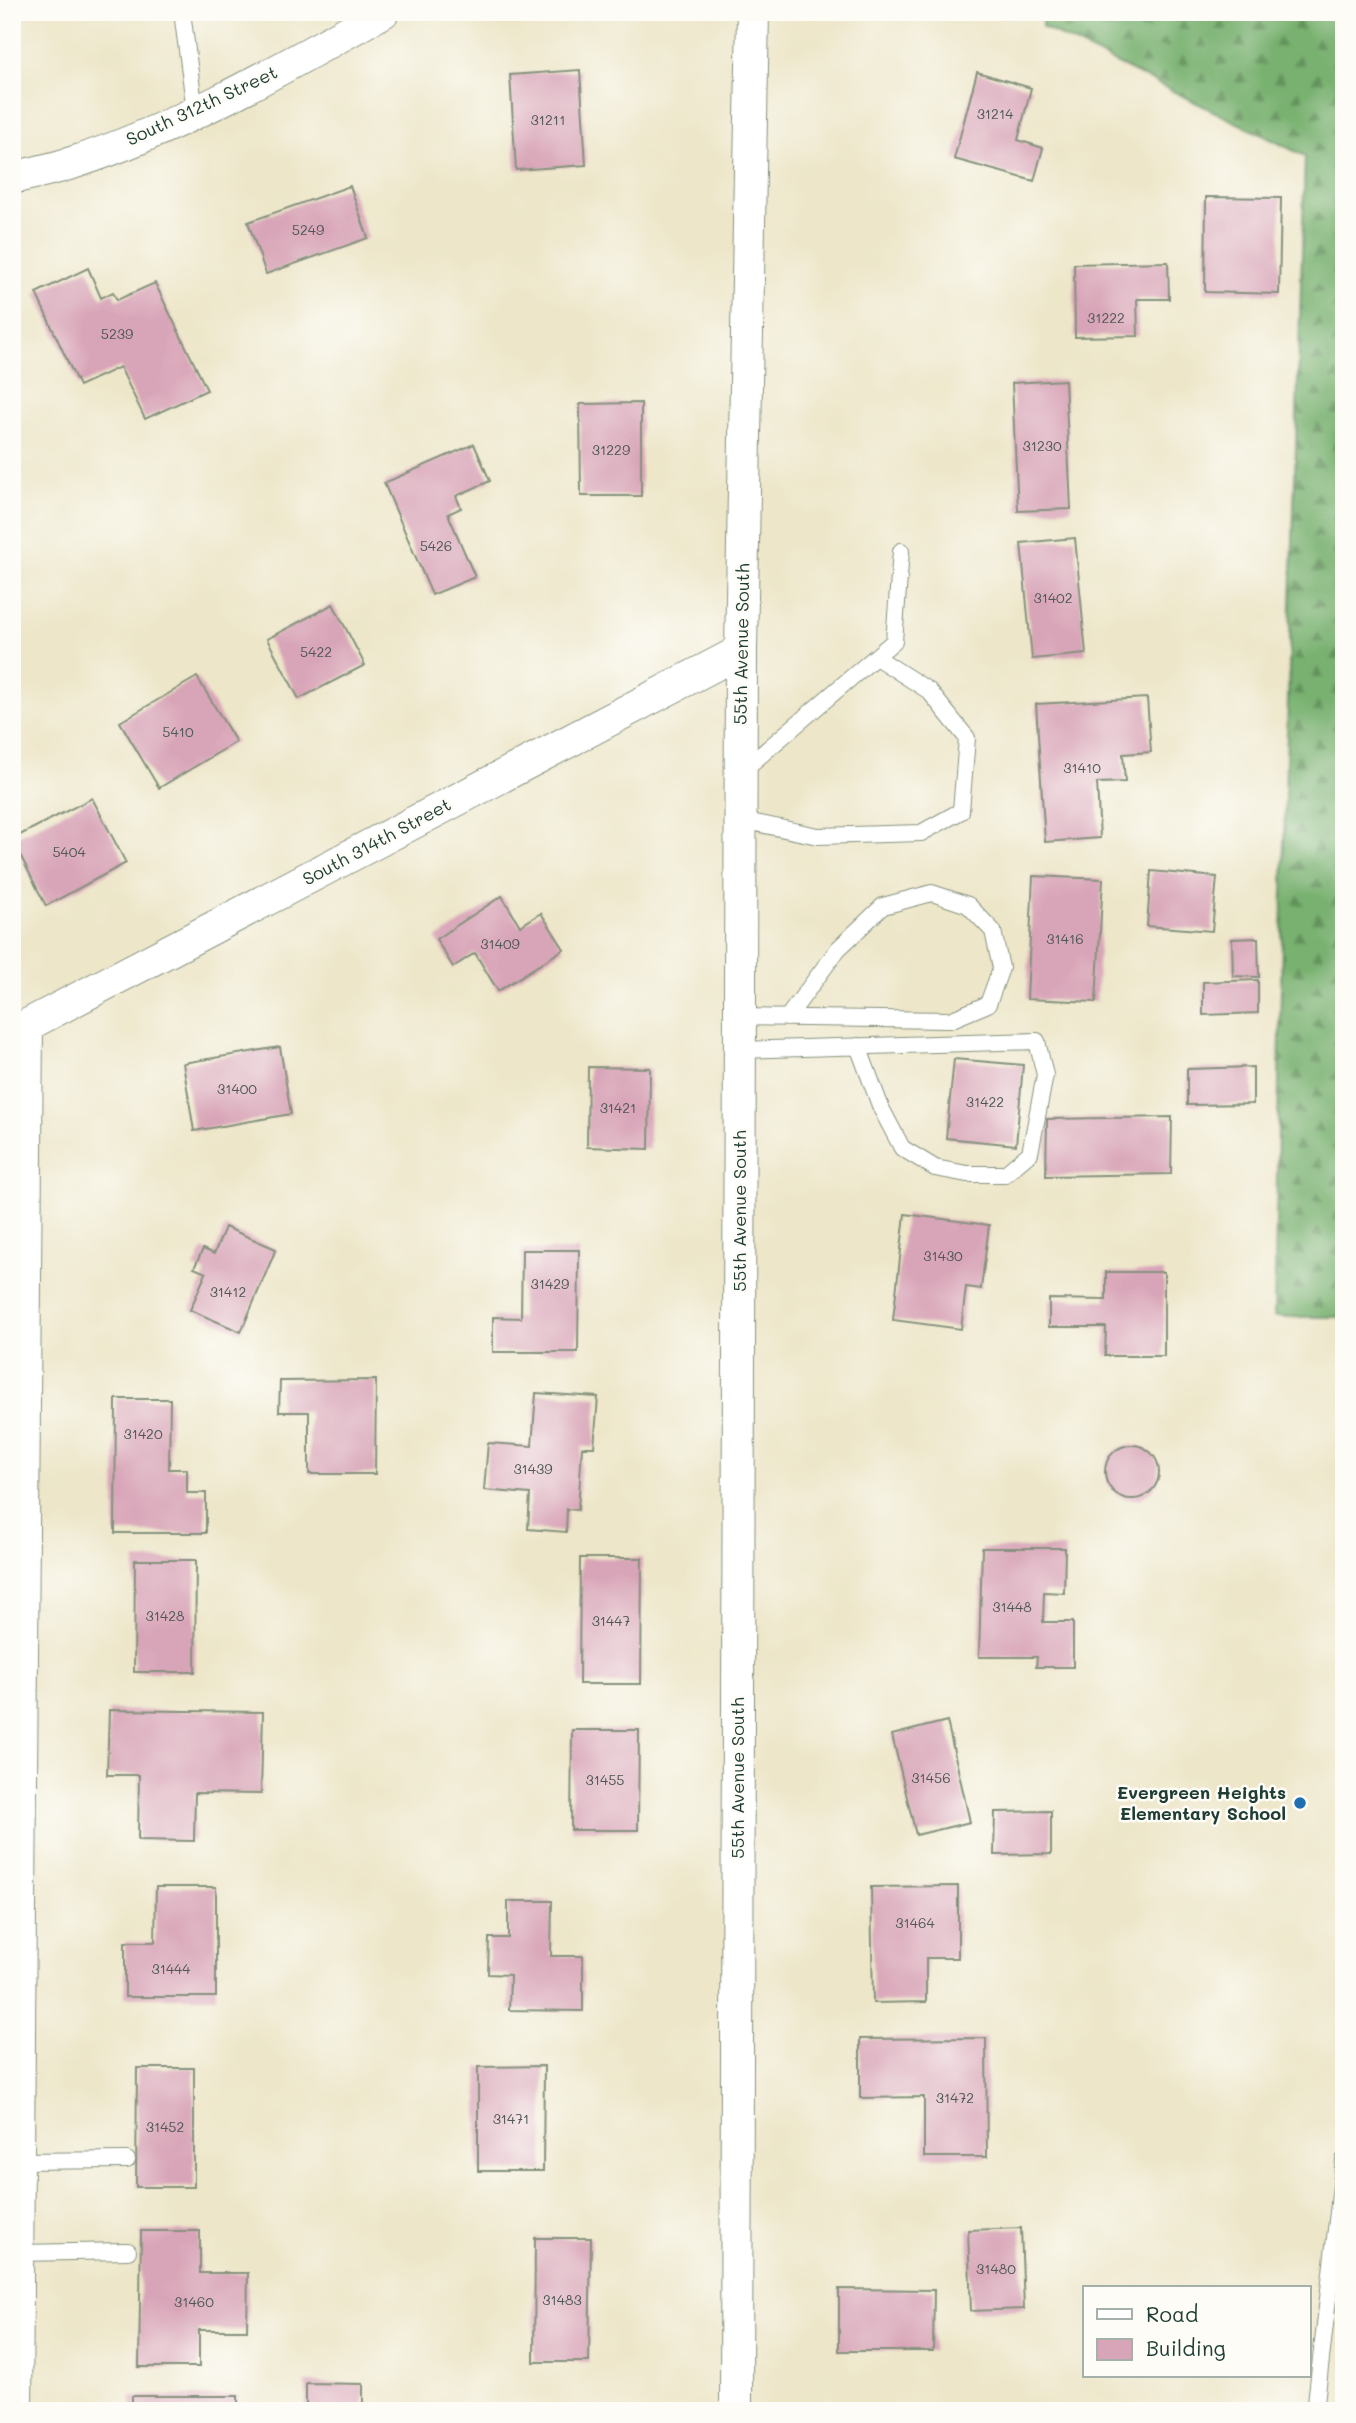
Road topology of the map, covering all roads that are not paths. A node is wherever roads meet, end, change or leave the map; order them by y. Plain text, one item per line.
1 (182, 12) edge
2 (383, 12) edge
3 (753, 12) edge
4 (195, 111) junction
5 (12, 178) edge
6 (901, 551) dead end
7 (741, 651) junction
8 (876, 657) junction
9 (741, 772) junction
10 (741, 820) junction
11 (740, 1017) junction
12 (787, 1018) junction
13 (20, 1030) edge
14 (858, 1046) junction
15 (740, 1050) junction
16 (127, 2160) dead end
17 (18, 2161) junction
18 (1343, 2162) edge
19 (128, 2251) dead end
20 (17, 2253) junction
21 (16, 2411) edge
22 (736, 2411) edge
23 (1315, 2411) edge

1 - 4 lane
2 - 4 street, South 312th Street
3 - 7 street, 55th Avenue South
4 - 5 street, South 312th Street
6 - 8 lane
7 - 9 street, 55th Avenue South
7 - 13 street, South 314th Street
8 - 9 lane
8 - 10 lane
9 - 10 street, 55th Avenue South
10 - 11 street, 55th Avenue South
11 - 12 lane
11 - 15 street, 55th Avenue South
12 - 12 lane
13 - 17 street
14 - 14 lane
14 - 15 lane
15 - 22 street, 55th Avenue South
16 - 17 lane
17 - 20 street
18 - 23 lane
19 - 20 lane
20 - 21 street

